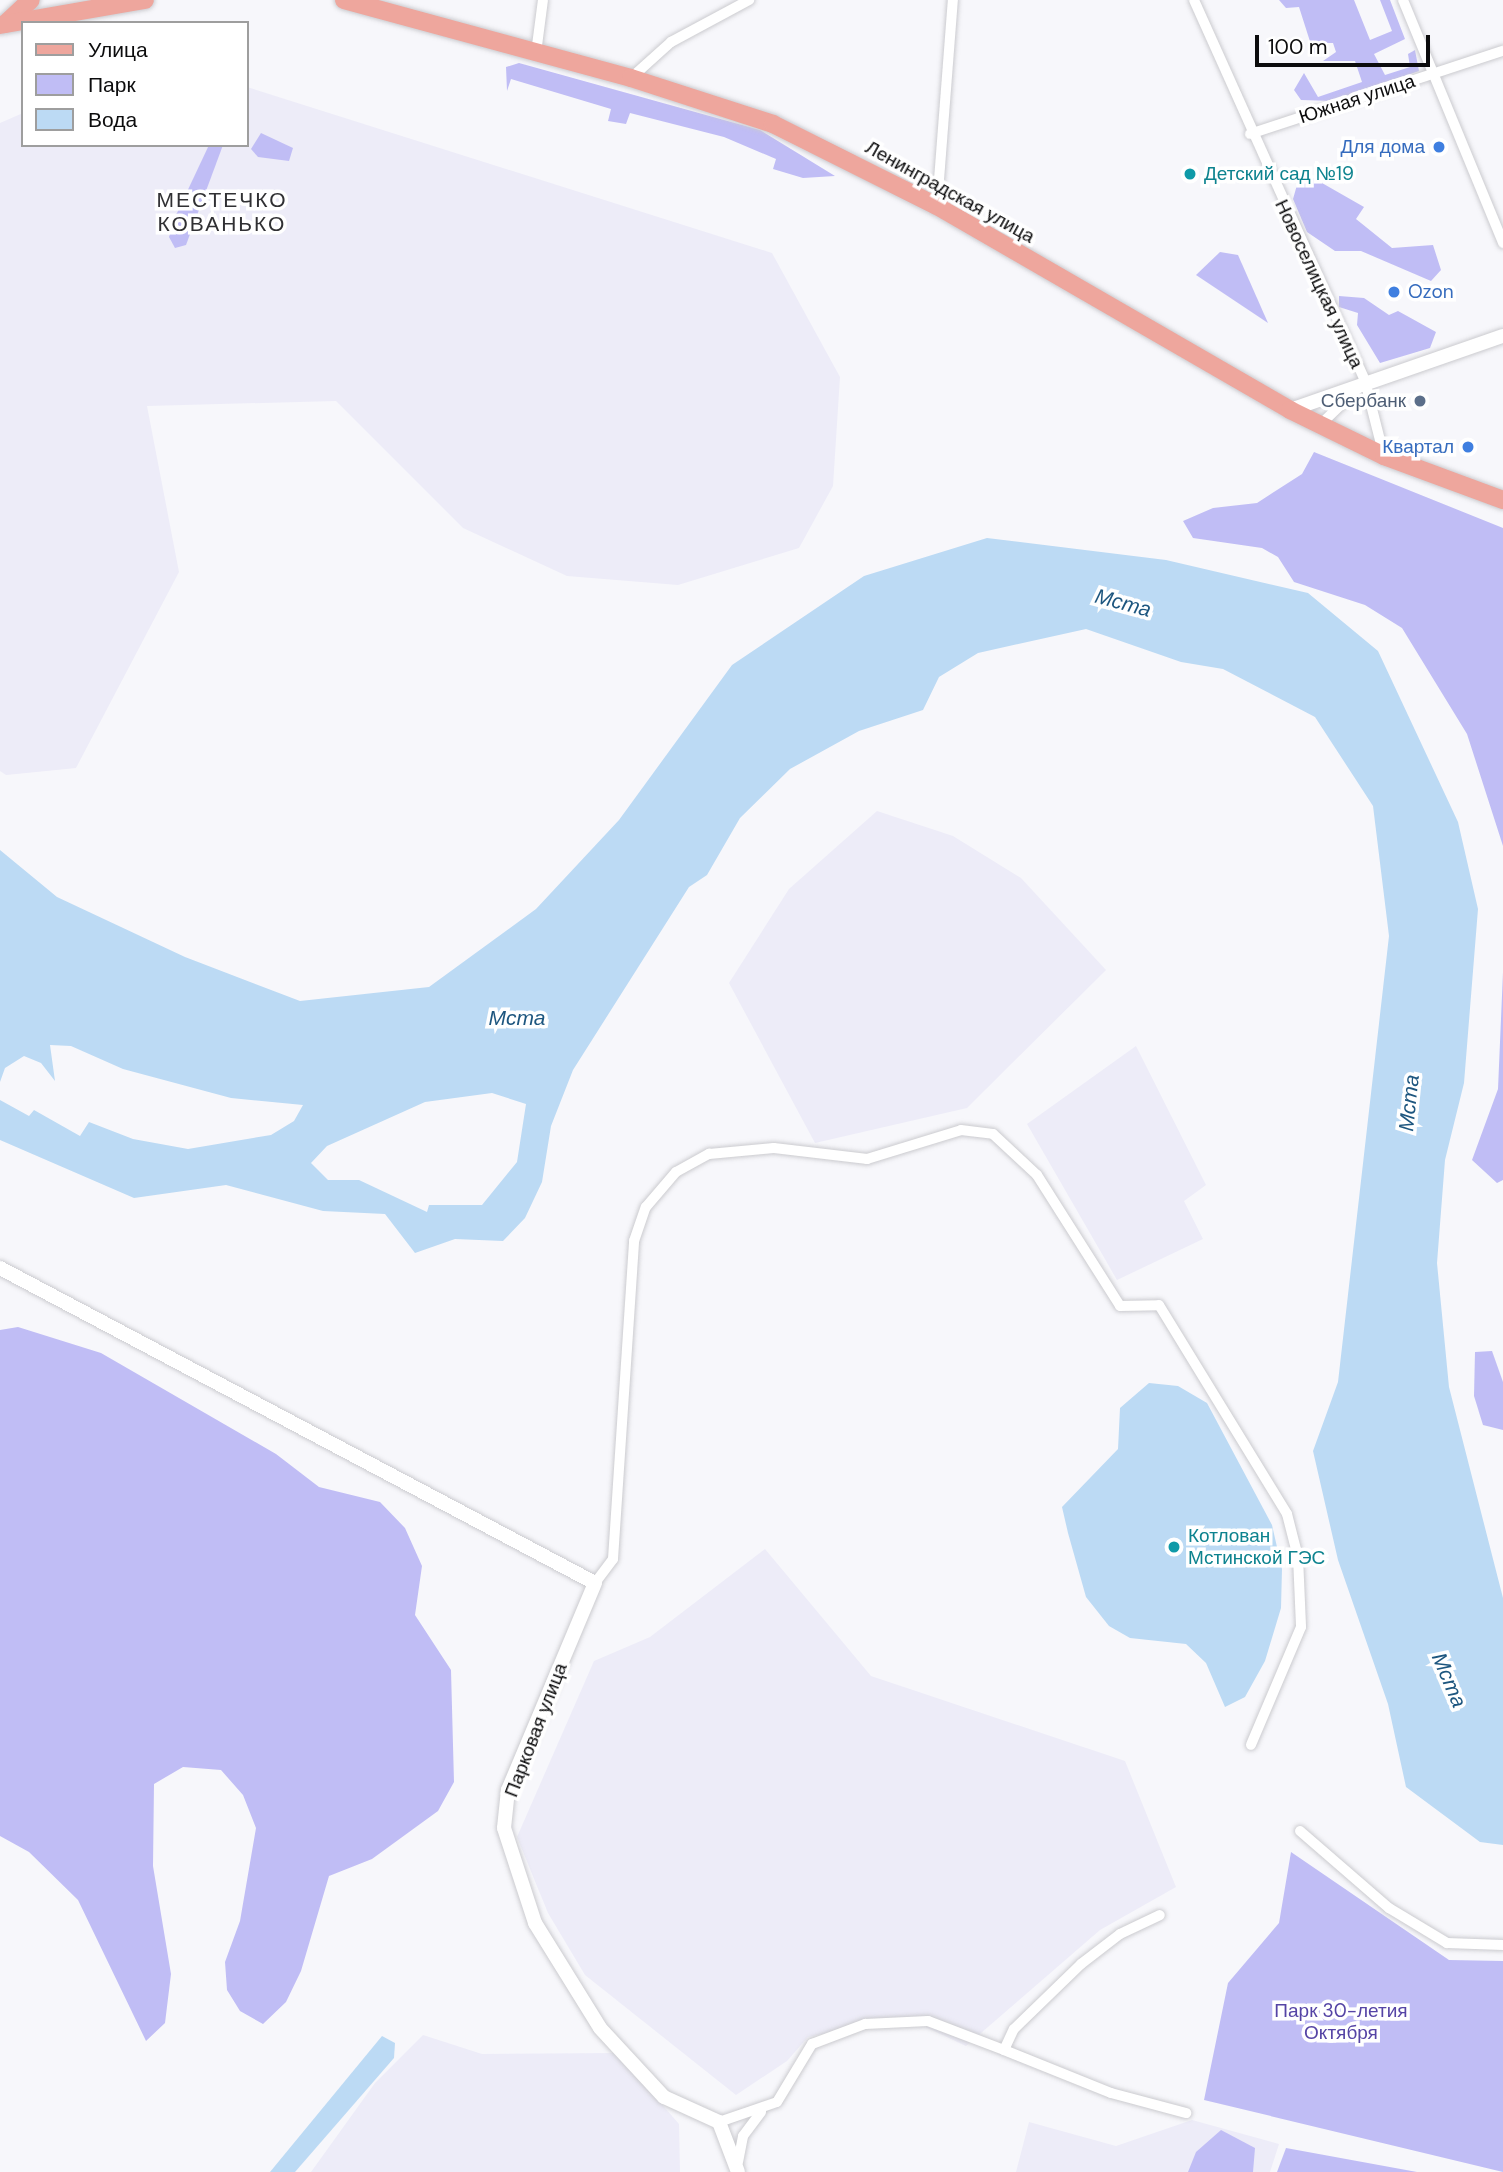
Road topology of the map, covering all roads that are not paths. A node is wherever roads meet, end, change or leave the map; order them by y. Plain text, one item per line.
1 (31, 0) edge
2 (145, 0) edge
3 (344, 0) edge
4 (543, 0) edge
5 (750, 0) edge
6 (953, 0) edge
7 (1194, 0) edge
8 (1403, 0) edge
9 (2, 24) edge
10 (1503, 51) edge
11 (536, 53) junction
12 (1432, 75) junction
13 (631, 78) junction
14 (1250, 134) junction
15 (937, 205) junction
16 (1503, 243) edge
17 (1503, 336) edge
18 (1365, 381) junction
19 (1290, 410) junction
20 (1320, 425) junction
21 (1384, 456) junction
22 (1503, 500) edge
23 (0, 1268) edge
24 (595, 1583) junction
25 (1251, 1745) dead end
26 (1300, 1831) dead end
27 (1160, 1915) dead end
28 (1503, 1945) edge
29 (1004, 2050) junction
30 (765, 2108) junction
31 (1186, 2113) dead end
32 (719, 2122) junction
33 (738, 2167) edge

1 - 9 main road
2 - 9 main road
3 - 11 main road, Ленинградская улица
4 - 11 street
5 - 13 street
6 - 15 street
7 - 14 street, Новоселицкая улица
8 - 12 street
10 - 12 street, Южная улица
11 - 13 main road, Ленинградская улица
12 - 14 street, Южная улица
12 - 16 street
13 - 15 main road, Ленинградская улица
14 - 18 street, Новоселицкая улица
15 - 19 main road, Ленинградская улица
17 - 18 street
18 - 19 street
18 - 20 street
18 - 21 street, Новоселицкая улица
19 - 20 main road, Ленинградская улица
20 - 21 main road, Ленинградская улица
21 - 22 main road, Ленинградская улица
23 - 24 street
24 - 25 street
24 - 32 street, Парковая улица
26 - 28 street
27 - 29 street
29 - 30 street
29 - 31 street
30 - 32 street
30 - 33 street
32 - 33 street

